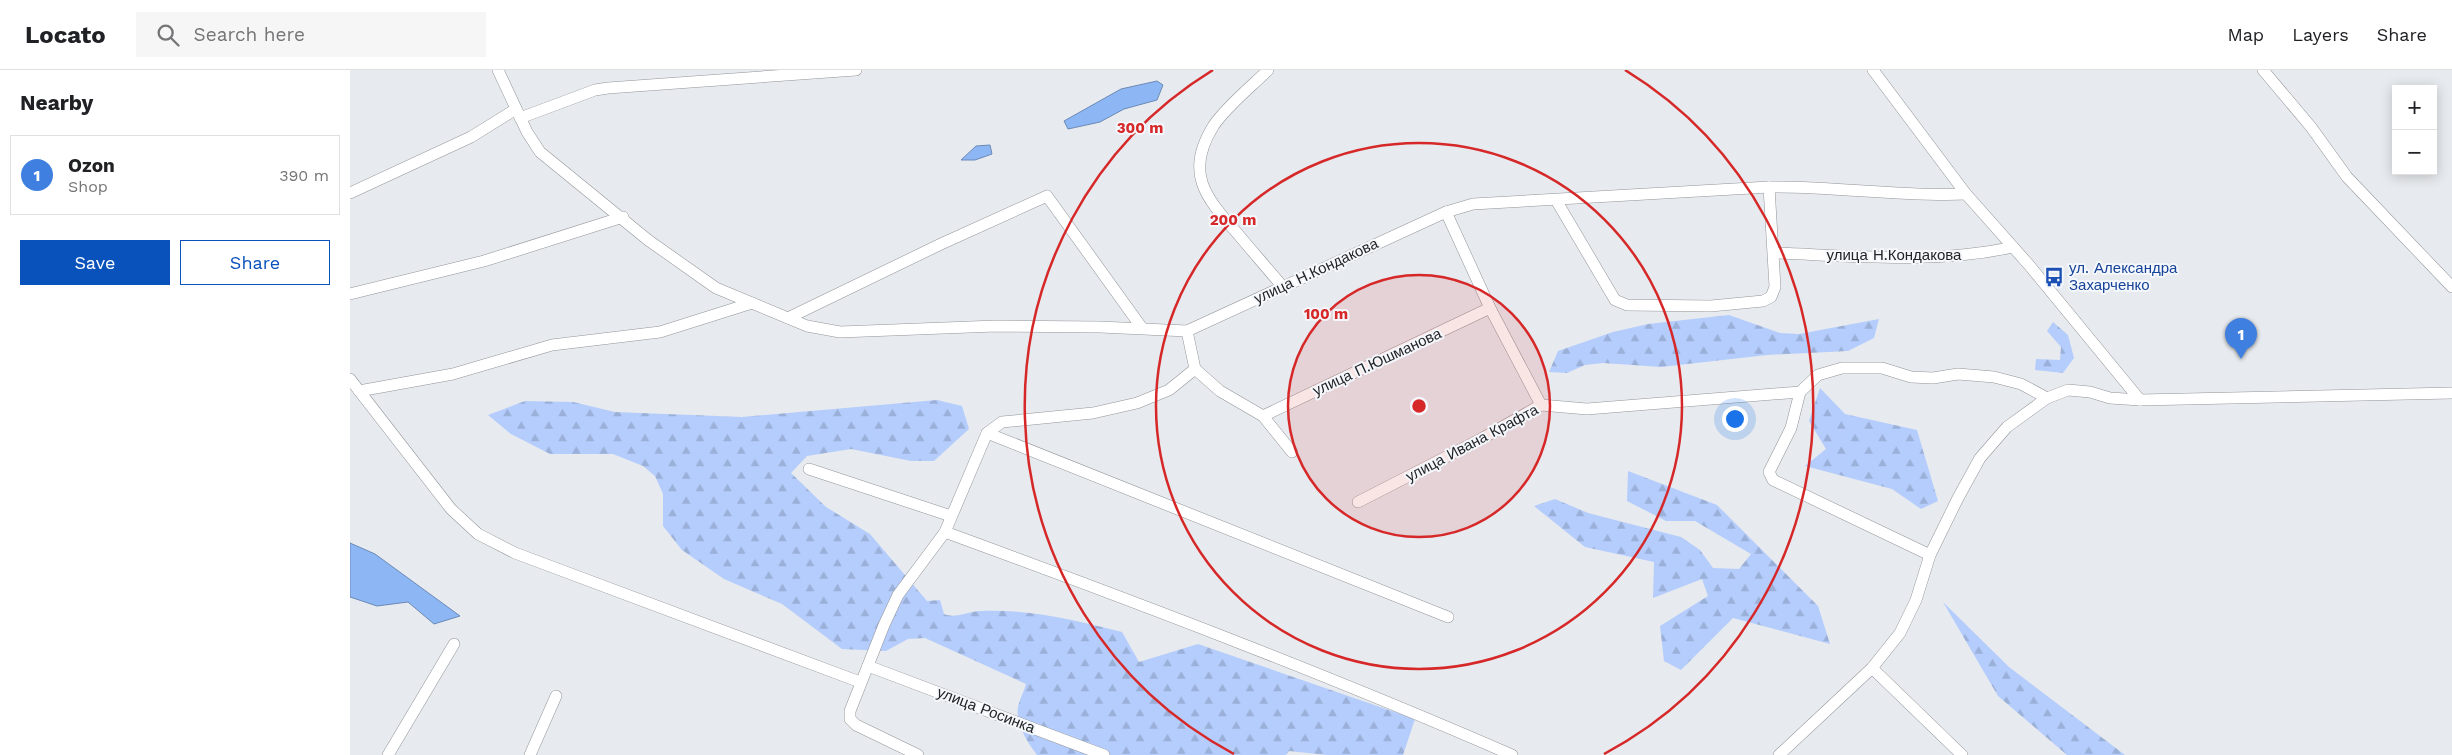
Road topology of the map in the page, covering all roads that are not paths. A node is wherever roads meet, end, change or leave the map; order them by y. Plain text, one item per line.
1 (498, 70) edge
2 (856, 70) edge
3 (1268, 70) edge
4 (1873, 70) edge
5 (2264, 70) edge
6 (518, 113) junction
7 (1769, 186) junction
8 (350, 192) edge
9 (1966, 194) junction
10 (1556, 200) junction
11 (1446, 212) junction
12 (623, 217) junction
13 (2013, 247) junction
14 (1775, 253) junction
15 (1282, 286) junction
16 (2452, 287) edge
17 (350, 294) edge
18 (752, 304) junction
19 (1490, 308) junction
20 (788, 318) junction
21 (1142, 328) junction
22 (1187, 331) junction
23 (1195, 369) junction
24 (350, 379) edge
25 (359, 391) junction
26 (1800, 392) junction
27 (2452, 393) edge
28 (2047, 398) junction
29 (2140, 400) junction
30 (1541, 405) junction
31 (1263, 416) junction
32 (987, 433) junction
33 (1292, 452) dead end
34 (809, 469) dead end
35 (1358, 502) dead end
36 (951, 516) junction
37 (945, 532) junction
38 (1930, 555) junction
39 (1448, 617) dead end
40 (454, 644) dead end
41 (868, 666) junction
42 (1872, 668) junction
43 (860, 682) junction
44 (556, 696) dead end
45 (388, 755) edge
46 (530, 755) edge
47 (918, 755) edge
48 (1104, 755) edge
49 (1512, 755) edge
50 (1779, 755) edge
51 (1962, 755) edge

1 - 6 street
2 - 6 street
3 - 15 street
4 - 9 street
5 - 16 street
6 - 8 street
6 - 12 street
7 - 9 street, улица Н.Кондакова
7 - 10 street, улица Н.Кондакова
7 - 14 street
9 - 13 street
10 - 11 street, улица Н.Кондакова
10 - 14 street
11 - 15 street, улица Н.Кондакова
11 - 19 street
12 - 17 street
12 - 18 street
13 - 14 street, улица Н.Кондакова
13 - 29 street
15 - 22 street, улица Н.Кондакова
18 - 20 street
18 - 25 street
19 - 30 street
19 - 31 street, улица П.Юшманова
20 - 21 street
20 - 21 street
21 - 22 street
22 - 23 street
23 - 31 street
23 - 32 street
24 - 25 street
25 - 43 street
26 - 28 street
26 - 30 street, улица Ивана Крафта
26 - 38 street
27 - 29 street
28 - 29 street
28 - 38 street
30 - 35 street, улица Ивана Крафта
31 - 33 street
32 - 36 street
32 - 39 street
34 - 36 street
36 - 37 street
37 - 41 street
37 - 49 street
38 - 42 street
40 - 45 street
41 - 43 street
41 - 48 street, улица Росинка
42 - 50 street
42 - 51 street
43 - 47 street
44 - 46 street

